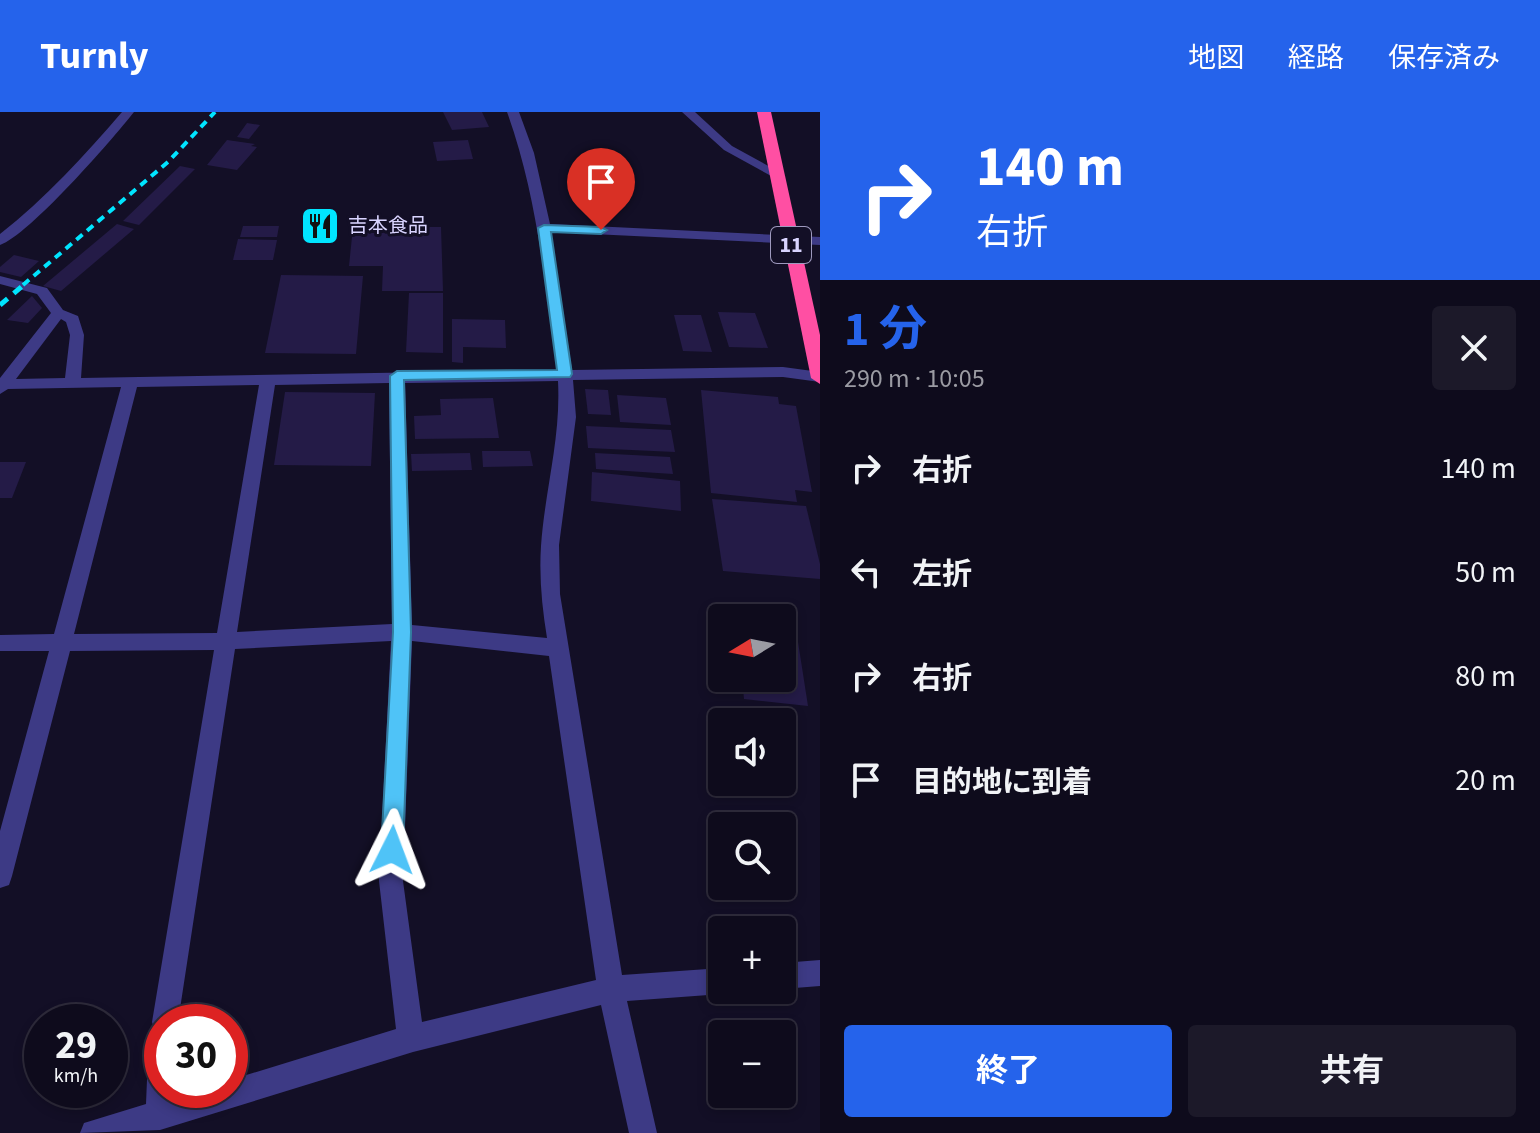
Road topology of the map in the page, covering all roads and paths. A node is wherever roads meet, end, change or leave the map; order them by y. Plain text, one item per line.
1 (128, 112) edge
2 (513, 112) edge
3 (688, 112) edge
4 (764, 112) edge
5 (777, 174) junction
6 (544, 228) junction
7 (790, 240) junction
8 (0, 241) edge
9 (820, 241) edge
10 (0, 280) edge
11 (58, 313) junction
12 (565, 374) junction
13 (397, 376) junction
14 (820, 377) edge
15 (268, 378) junction
16 (131, 381) junction
17 (73, 382) junction
18 (2, 386) edge
19 (402, 632) junction
20 (226, 641) junction
21 (0, 643) edge
22 (63, 644) junction
23 (558, 648) junction
24 (0, 876) edge
25 (820, 973) edge
26 (796, 975) edge
27 (708, 982) edge
28 (611, 990) junction
29 (168, 1004) edge
30 (411, 1038) junction
31 (160, 1108) edge
32 (160, 1116) junction
33 (94, 1133) edge
34 (643, 1133) edge

1 - 8 street
2 - 6 street
3 - 5 street
4 - 5 highway, 11
5 - 7 highway, 11
6 - 7 street
6 - 12 street
7 - 9 street
7 - 14 highway, 11
10 - 11 street
11 - 17 street
11 - 18 street
12 - 13 street
12 - 14 street
12 - 23 street
13 - 15 street
13 - 19 street
15 - 16 street
15 - 20 street
16 - 17 street
16 - 22 street
17 - 18 street
19 - 20 street
19 - 23 street
19 - 30 street
20 - 22 street
20 - 29 street
21 - 22 street
22 - 24 street
23 - 28 street
25 - 26 street
27 - 28 street
28 - 30 street
28 - 34 street
30 - 32 street
31 - 32 street
32 - 33 street

